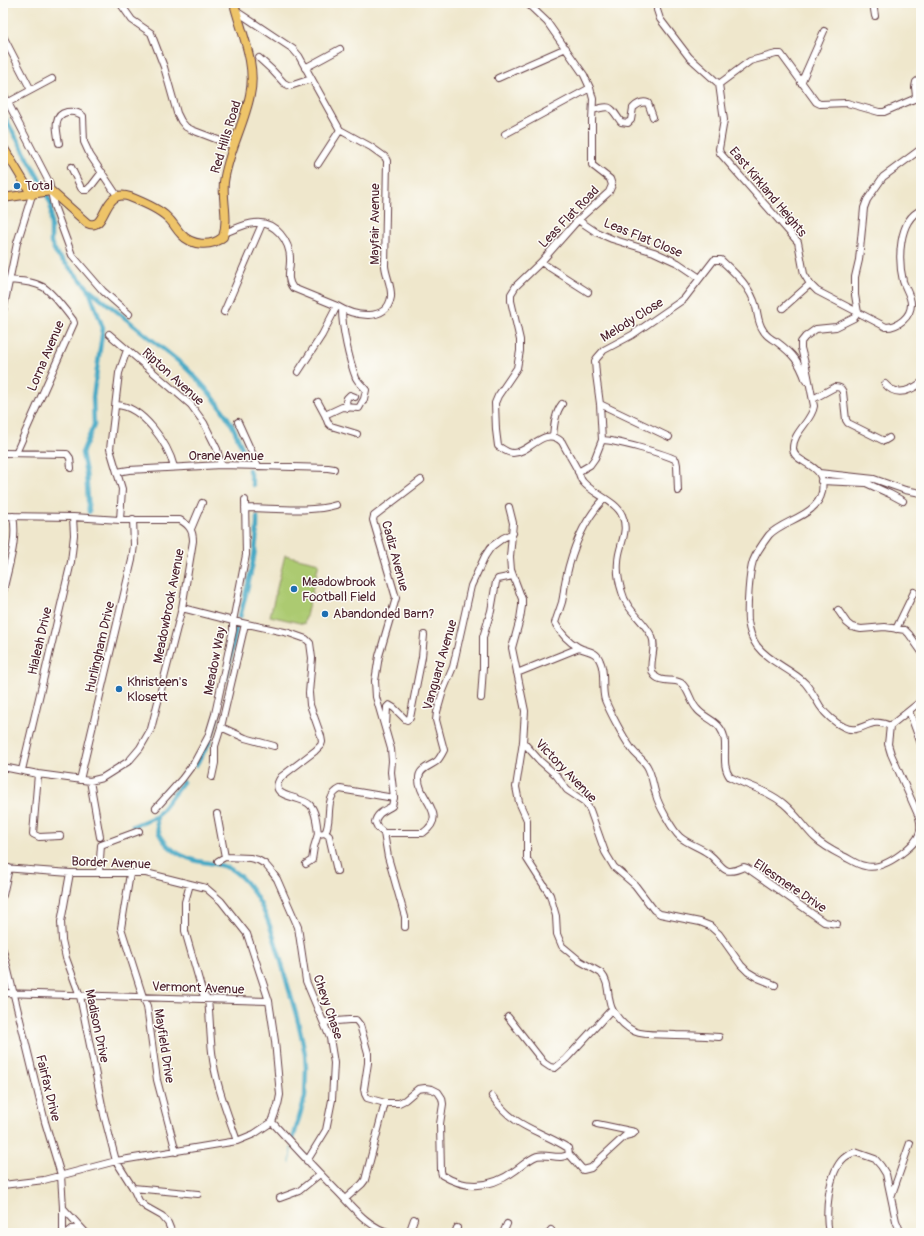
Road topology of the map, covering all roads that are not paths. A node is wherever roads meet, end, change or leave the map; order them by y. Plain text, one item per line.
1 (120, 3) edge
2 (126, 3) edge
3 (527, 3) edge
4 (657, 3) edge
5 (873, 3) edge
6 (235, 7) edge
7 (125, 11) junction
8 (875, 16) dead end
9 (824, 31) dead end
10 (3, 36) edge
11 (566, 48) junction
12 (340, 49) dead end
13 (259, 58) dead end
14 (305, 68) junction
15 (52, 78) dead end
16 (498, 78) dead end
17 (921, 78) edge
18 (311, 79) junction
19 (801, 83) junction
20 (719, 84) junction
21 (590, 88) junction
22 (31, 90) junction
23 (3, 93) edge
24 (8, 103) junction
25 (592, 110) junction
26 (653, 117) dead end
27 (340, 130) junction
28 (505, 134) dead end
29 (59, 143) dead end
30 (234, 146) junction
31 (3, 147) edge
32 (921, 149) edge
33 (318, 164) dead end
34 (71, 167) dead end
35 (102, 172) junction
36 (48, 192) junction
37 (33, 194) junction
38 (118, 197) junction
39 (3, 198) edge
40 (921, 210) edge
41 (578, 220) junction
42 (262, 224) junction
43 (224, 233) junction
44 (541, 262) junction
45 (700, 278) junction
46 (9, 280) junction
47 (810, 284) junction
48 (588, 292) dead end
49 (340, 307) junction
50 (783, 308) dead end
51 (3, 310) edge
52 (224, 312) dead end
53 (858, 313) junction
54 (128, 314) dead end
55 (109, 334) dead end
56 (127, 350) junction
57 (298, 372) dead end
58 (921, 383) edge
59 (885, 384) dead end
60 (810, 390) junction
61 (355, 397) dead end
62 (813, 399) junction
63 (318, 402) dead end
64 (562, 404) dead end
65 (600, 404) junction
66 (116, 405) junction
67 (348, 408) junction
68 (325, 415) junction
69 (238, 422) dead end
70 (357, 434) dead end
71 (553, 436) junction
72 (669, 437) dead end
73 (889, 438) dead end
74 (602, 440) junction
75 (3, 453) edge
76 (16, 453) junction
77 (221, 466) junction
78 (258, 466) junction
79 (71, 468) dead end
80 (174, 468) junction
81 (334, 469) dead end
82 (117, 472) junction
83 (578, 472) junction
84 (819, 473) junction
85 (421, 480) dead end
86 (821, 481) junction
87 (678, 491) dead end
88 (921, 493) edge
89 (604, 499) junction
90 (245, 500) dead end
91 (903, 501) dead end
92 (202, 503) dead end
93 (336, 505) dead end
94 (509, 507) dead end
95 (245, 508) junction
96 (3, 516) edge
97 (12, 516) junction
98 (73, 517) junction
99 (133, 519) junction
100 (120, 520) junction
101 (191, 530) junction
102 (513, 533) junction
103 (513, 576) junction
104 (3, 592) edge
105 (914, 592) dead end
106 (182, 608) junction
107 (838, 610) dead end
108 (233, 622) junction
109 (245, 624) junction
110 (896, 629) junction
111 (424, 635) dead end
112 (579, 648) junction
113 (921, 651) edge
114 (517, 673) junction
115 (481, 698) dead end
116 (921, 701) edge
117 (909, 711) junction
118 (890, 726) junction
119 (221, 727) junction
120 (386, 734) junction
121 (523, 742) junction
122 (921, 744) edge
123 (274, 746) dead end
124 (3, 767) edge
125 (22, 770) junction
126 (38, 774) junction
127 (212, 777) dead end
128 (80, 780) junction
129 (90, 781) junction
130 (394, 798) junction
131 (156, 808) dead end
132 (217, 814) dead end
133 (139, 831) dead end
134 (384, 833) junction
135 (322, 834) junction
136 (60, 836) dead end
137 (100, 838) dead end
138 (225, 857) junction
139 (218, 861) dead end
140 (306, 864) dead end
141 (6, 868) edge
142 (337, 871) dead end
143 (70, 873) junction
144 (99, 873) junction
145 (130, 874) junction
146 (190, 884) junction
147 (3, 895) edge
148 (837, 924) dead end
149 (405, 926) dead end
150 (3, 950) edge
151 (775, 985) dead end
152 (3, 993) edge
153 (14, 993) junction
154 (80, 996) junction
155 (143, 997) junction
156 (208, 999) junction
157 (269, 1001) junction
158 (612, 1009) junction
159 (508, 1017) dead end
160 (324, 1022) junction
161 (719, 1037) dead end
162 (492, 1096) dead end
163 (385, 1103) junction
164 (272, 1122) junction
165 (597, 1124) dead end
166 (237, 1141) junction
167 (910, 1143) dead end
168 (176, 1152) junction
169 (569, 1154) junction
170 (116, 1161) junction
171 (307, 1161) junction
172 (320, 1174) junction
173 (61, 1176) junction
174 (3, 1185) edge
175 (133, 1188) junction
176 (198, 1194) dead end
177 (891, 1197) junction
178 (280, 1198) dead end
179 (345, 1199) junction
180 (63, 1208) junction
181 (414, 1219) dead end
182 (507, 1224) dead end
183 (81, 1228) junction
184 (170, 1232) edge
185 (63, 1233) edge
186 (67, 1233) edge
187 (86, 1233) edge
188 (391, 1233) edge
189 (409, 1233) edge
190 (503, 1233) edge
191 (829, 1233) edge
192 (901, 1233) edge

1 - 7 street
2 - 7 street
3 - 11 street, Leas Flat Road
4 - 20 street
5 - 8 street
6 - 14 street
6 - 30 main road, Red Hills Road
7 - 30 street
9 - 19 street
10 - 22 street
11 - 16 street
11 - 21 street, Leas Flat Road
12 - 14 street
13 - 18 street
14 - 18 street
15 - 22 street
17 - 19 street
18 - 27 street
19 - 20 street
20 - 47 street, East Kirkland Heights
21 - 25 street, Leas Flat Road
21 - 28 street
22 - 24 street
23 - 24 street
24 - 36 street
25 - 26 street
25 - 41 street, Leas Flat Road
27 - 33 street
27 - 49 street, Mayfair Avenue
29 - 35 street
30 - 43 main road, Red Hills Road
31 - 37 main road
32 - 53 street
34 - 35 street
35 - 38 street
36 - 37 main road
36 - 38 main road
36 - 54 street
37 - 39 main road
37 - 46 street
38 - 43 main road
40 - 53 street
41 - 44 street, Leas Flat Road
41 - 45 street, Leas Flat Close
42 - 43 street
42 - 49 street, Mayfair Avenue
42 - 52 street
44 - 48 street
44 - 71 street, Leas Flat Road
45 - 60 street, Melody Close
45 - 65 street, Melody Close
46 - 51 street
46 - 76 street, Lorna Avenue
47 - 50 street
47 - 53 street
49 - 57 street
49 - 67 street
53 - 60 street
55 - 56 street, Ripton Avenue
56 - 66 street
56 - 77 street, Ripton Avenue
58 - 59 street
60 - 62 street
61 - 67 street
62 - 73 street
62 - 84 street
63 - 68 street
64 - 71 street
65 - 72 street
65 - 74 street, Melody Close
66 - 80 street
66 - 82 street
67 - 68 street
68 - 70 street
69 - 78 street
71 - 83 street
74 - 83 street, Melody Close
74 - 87 street
75 - 76 street
76 - 79 street
77 - 78 street, Orane Avenue
77 - 80 street, Orane Avenue
78 - 81 street, Orane Avenue
80 - 82 street, Orane Avenue
82 - 100 street
83 - 89 street
84 - 86 street
84 - 88 street
85 - 120 street, Cadiz Avenue
86 - 91 street
86 - 118 street
89 - 112 street, Ellesmere Drive
89 - 118 street
90 - 95 street, Meadow Way
92 - 101 street
93 - 95 street
94 - 102 street
95 - 108 street, Meadow Way
96 - 97 street
97 - 98 street
97 - 104 street
98 - 100 street
98 - 125 street, Hialeah Drive
99 - 100 street
99 - 101 street
99 - 128 street, Hurlingham Drive
101 - 106 street, Meadowbrook Avenue
102 - 103 street
102 - 134 street, Vanguard Avenue
103 - 114 street
103 - 115 street
105 - 110 street
106 - 108 street
106 - 129 street, Meadowbrook Avenue
107 - 110 street
108 - 109 street
108 - 131 street, Meadow Way
109 - 119 street
109 - 135 street
110 - 113 street
111 - 120 street
112 - 114 street
112 - 148 street, Ellesmere Drive
114 - 121 street
116 - 117 street
117 - 118 street
117 - 122 street
119 - 123 street
119 - 127 street
120 - 130 street, Cadiz Avenue
121 - 151 street, Victory Avenue
121 - 158 street
124 - 125 street, Meadowbrook Avenue
125 - 126 street, Meadowbrook Avenue
126 - 128 street, Meadowbrook Avenue
126 - 136 street
128 - 129 street, Meadowbrook Avenue
129 - 137 street
130 - 134 street
130 - 135 street
132 - 138 street
133 - 144 street
134 - 149 street
135 - 140 street
135 - 142 street
138 - 139 street
138 - 160 street, Chevy Chase
141 - 143 street, Border Avenue
141 - 147 street
143 - 144 street, Border Avenue
143 - 154 street, Madison Drive
144 - 145 street, Border Avenue
145 - 146 street, Border Avenue
145 - 155 street, Mayfield Drive
146 - 156 street
146 - 157 street, Border Avenue
150 - 153 street, Fairfax Drive
152 - 153 street, Vermont Avenue
153 - 154 street, Vermont Avenue
153 - 173 street, Fairfax Drive
154 - 155 street, Vermont Avenue
154 - 170 street, Madison Drive
155 - 156 street, Vermont Avenue
155 - 168 street, Mayfield Drive
156 - 157 street, Vermont Avenue
156 - 166 street
157 - 164 street
158 - 159 street
158 - 161 street
160 - 163 street
160 - 171 street, Chevy Chase
162 - 169 street
163 - 169 street
163 - 179 street
164 - 166 street
164 - 171 street
165 - 169 street
166 - 168 street
167 - 177 street
168 - 170 street
170 - 173 street
170 - 175 street, Madison Drive
171 - 172 street
172 - 178 street
172 - 179 street
173 - 174 street
173 - 180 street, Fairfax Drive
175 - 176 street
175 - 184 street, Madison Drive
177 - 191 street
177 - 192 street
179 - 188 street
180 - 183 street
180 - 185 street, Fairfax Drive
181 - 189 street
182 - 190 street
183 - 186 street
183 - 187 street

